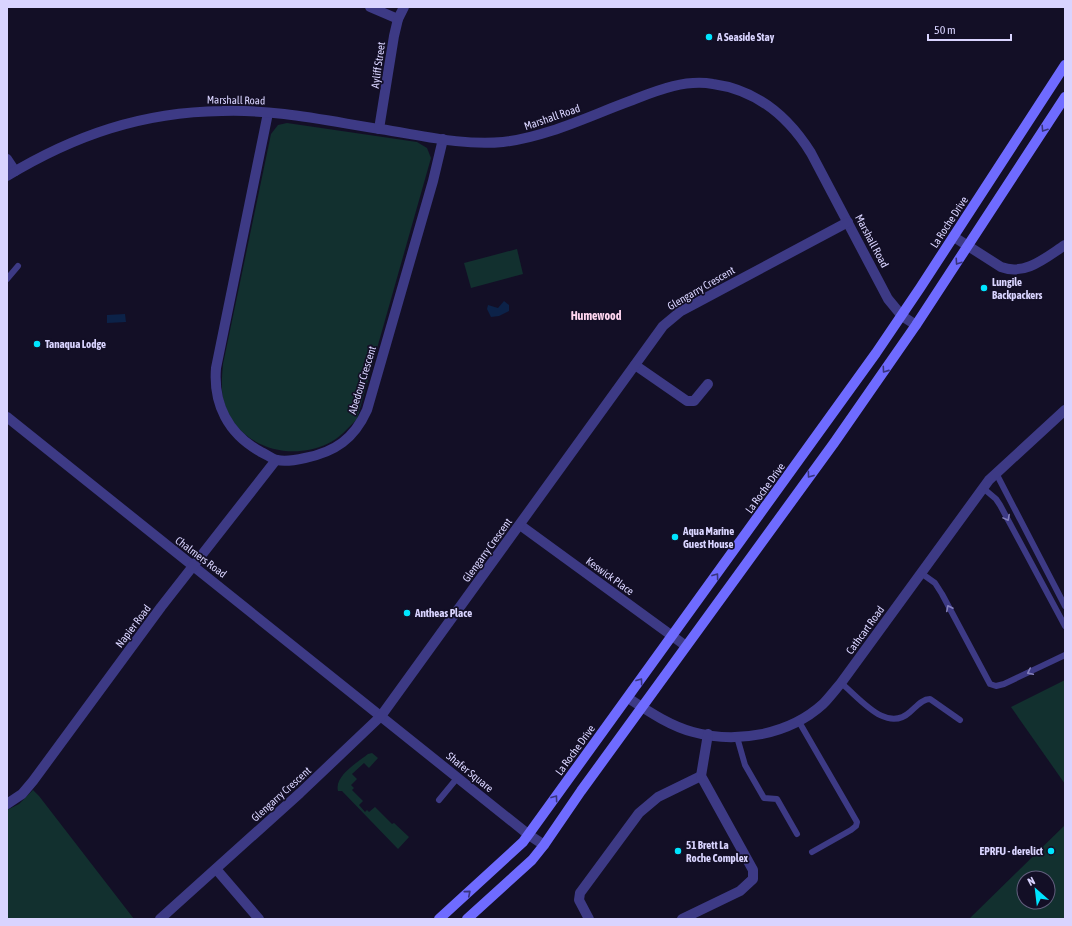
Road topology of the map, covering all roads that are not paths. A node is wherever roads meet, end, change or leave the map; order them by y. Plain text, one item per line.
1 (370, 7) edge
2 (404, 7) edge
3 (398, 19) junction
4 (1065, 65) edge
5 (1065, 96) edge
6 (268, 113) junction
7 (379, 129) junction
8 (443, 139) junction
9 (7, 159) edge
10 (11, 173) edge
11 (848, 222) junction
12 (954, 237) junction
13 (1065, 245) edge
14 (968, 247) junction
15 (18, 266) dead end
16 (7, 279) edge
17 (902, 316) junction
18 (916, 326) junction
19 (635, 365) junction
20 (708, 384) dead end
21 (1065, 410) edge
22 (7, 417) edge
23 (276, 460) junction
24 (996, 473) junction
25 (983, 488) junction
26 (520, 525) junction
27 (194, 567) junction
28 (921, 573) junction
29 (1065, 606) edge
30 (1065, 626) edge
31 (672, 636) junction
32 (686, 646) junction
33 (1065, 655) edge
34 (841, 684) junction
35 (628, 698) junction
36 (642, 708) junction
37 (381, 716) junction
38 (798, 720) junction
39 (960, 720) dead end
40 (708, 734) junction
41 (737, 737) junction
42 (701, 776) junction
43 (458, 777) junction
44 (439, 800) dead end
45 (7, 804) edge
46 (797, 834) dead end
47 (529, 835) junction
48 (544, 845) junction
49 (812, 852) dead end
50 (216, 869) junction
51 (160, 919) edge
52 (259, 919) edge
53 (439, 919) edge
54 (467, 919) edge
55 (589, 919) edge
56 (682, 919) edge

1 - 3 street
2 - 3 street, Ayliff Street
3 - 7 street, Ayliff Street
4 - 12 street, La Roche Drive
5 -> 14 street
6 - 7 street, Marshall Road
6 - 10 street, Marshall Road
6 - 23 street
7 - 8 street, Marshall Road
8 - 11 street, Marshall Road
8 - 23 street, Abedour Crescent
9 - 10 street
11 - 17 street, Marshall Road
11 - 19 street, Glengarry Crescent
12 - 14 street
12 - 17 street, La Roche Drive
13 - 14 street
14 -> 18 street
15 - 16 lane
17 - 18 street, Marshall Road
31 -> 17 street, La Roche Drive
18 -> 32 street
19 - 20 street
19 - 26 street, Glengarry Crescent
21 - 24 street, Cathcart Road
22 - 27 street, Chalmers Road
23 - 27 street, Napier Road
24 - 25 street, Cathcart Road
24 - 29 lane
25 - 28 street, Cathcart Road
25 -> 30 lane
26 - 31 street, Keswick Place
26 - 37 street, Glengarry Crescent
27 - 37 street, Chalmers Road
27 - 45 street, Napier Road
33 -> 28 lane
28 - 34 street, Cathcart Road
31 - 32 street, Keswick Place
35 -> 31 street, La Roche Drive
32 - 36 street
34 - 38 street, Cathcart Road
34 - 39 lane
35 - 36 street, Cathcart Road
47 -> 35 street, La Roche Drive
36 - 40 street, Cathcart Road
36 - 48 street
37 - 43 street, Shafer Square
37 - 50 street, Glengarry Crescent
38 - 41 street, Cathcart Road
38 - 49 lane
40 - 41 street, Cathcart Road
40 - 42 street
41 - 46 lane
42 - 55 street
42 - 56 street
43 - 44 lane
43 - 47 street, Shafer Square
47 - 48 street, Shafer Square
53 -> 47 street, La Roche Drive
48 - 54 street
50 - 51 street, Glengarry Crescent
50 - 52 street

